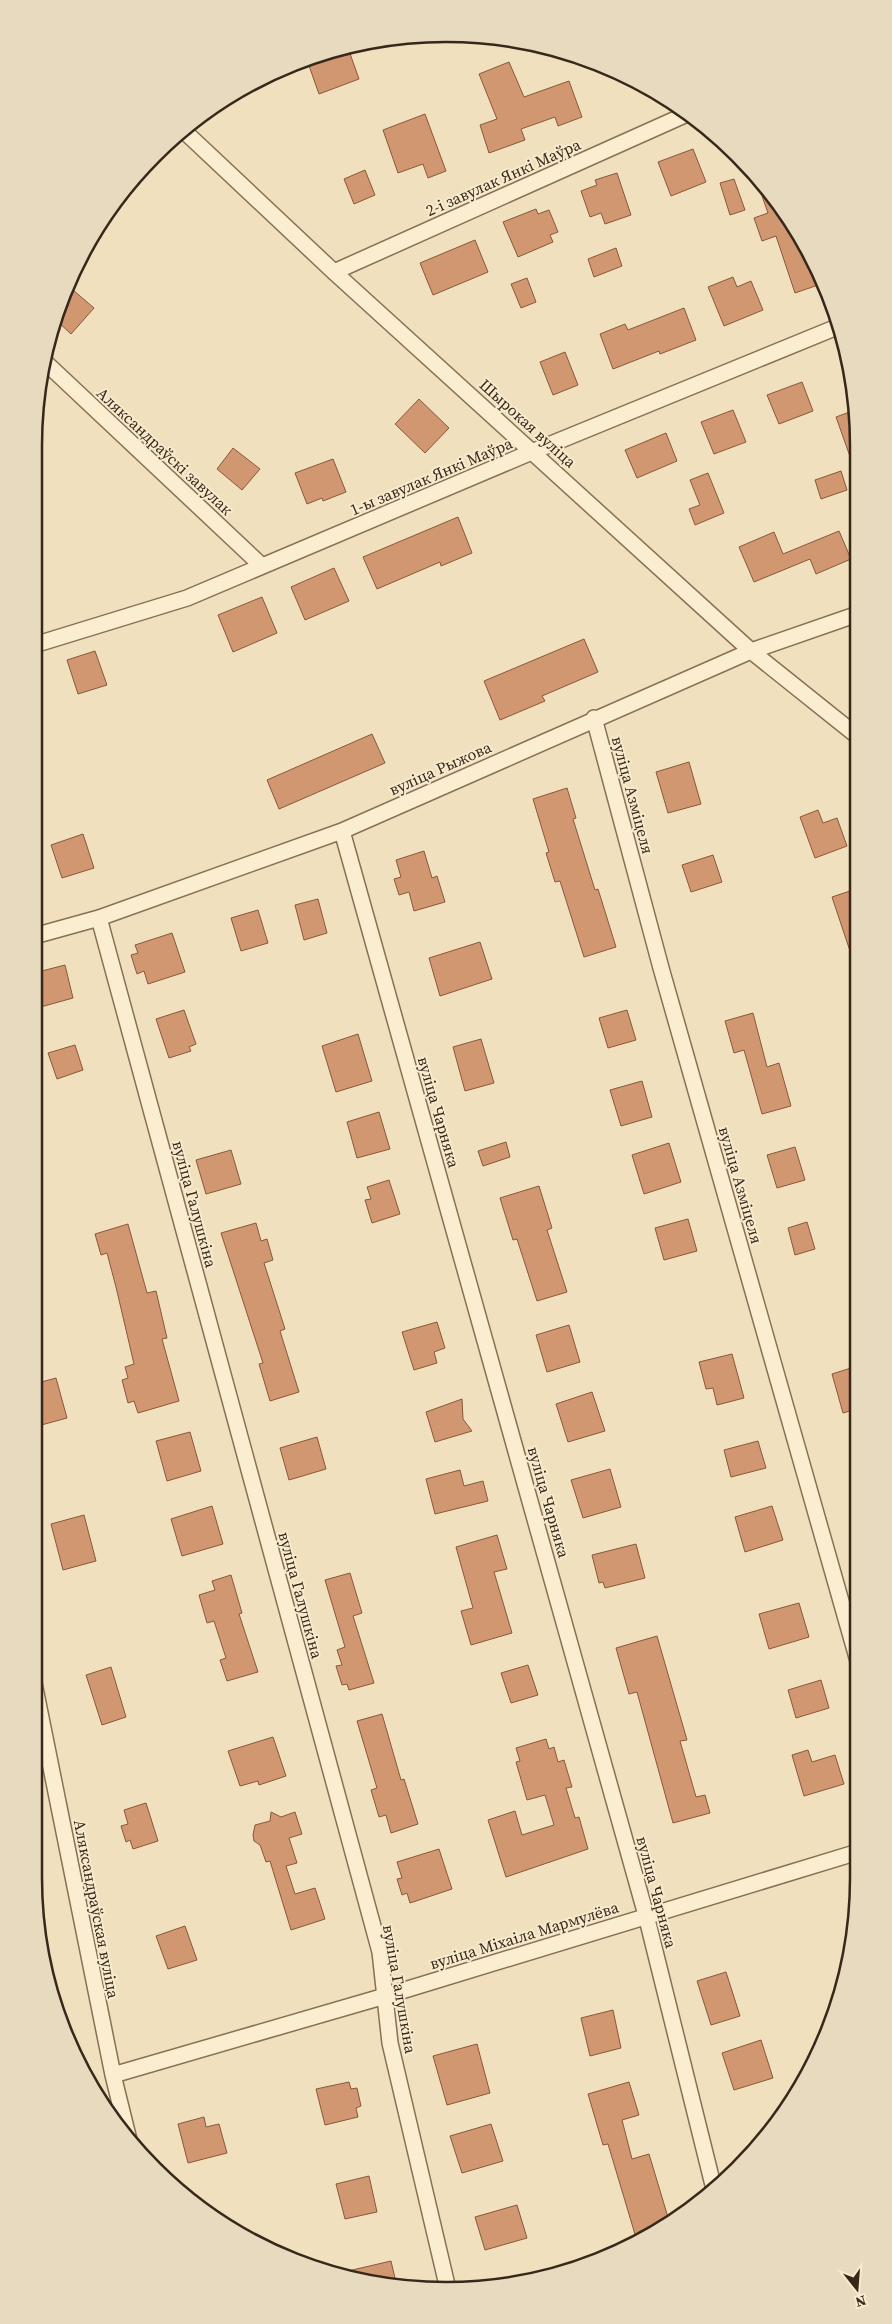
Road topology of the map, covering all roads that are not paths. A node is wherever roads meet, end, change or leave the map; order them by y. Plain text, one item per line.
1 (679, 117) edge
2 (189, 135) edge
3 (334, 272) junction
4 (832, 329) edge
5 (50, 367) edge
6 (534, 451) junction
7 (262, 566) junction
8 (850, 617) edge
9 (42, 643) edge
10 (751, 651) junction
11 (594, 718) junction
12 (850, 733) edge
13 (342, 831) junction
14 (99, 918) junction
15 (42, 934) edge
16 (850, 1633) edge
17 (42, 1723) edge
18 (850, 1854) edge
19 (646, 1915) junction
20 (385, 1996) junction
21 (113, 2075) junction
22 (125, 2122) edge
23 (712, 2181) edge
24 (447, 2282) edge

1 - 3 street, 2-і завулак Янкі Маўра
2 - 3 street, Шырокая вуліца
3 - 6 street, Шырокая вуліца
4 - 6 street, 1-ы завулак Янкі Маўра
5 - 7 street, Аляксандраўскі завулак
6 - 7 street, 1-ы завулак Янкі Маўра
6 - 10 street, Шырокая вуліца
7 - 9 street, 1-ы завулак Янкі Маўра
8 - 10 street, вуліца Рыжова
10 - 11 street, вуліца Рыжова
10 - 12 street, Шырокая вуліца
11 - 13 street, вуліца Рыжова
11 - 16 street, вуліца Азміцеля
13 - 14 street, вуліца Рыжова
13 - 19 street, вуліца Чарняка
14 - 15 street, вуліца Рыжова
14 - 20 street, вуліца Галушкіна
17 - 21 street, Аляксандраўская вуліца
18 - 19 street, вуліца Міхаіла Мармулёва
19 - 20 street, вуліца Міхаіла Мармулёва
19 - 23 street, вуліца Чарняка
20 - 21 street, вуліца Міхаіла Мармулёва
20 - 24 street, вуліца Галушкіна
21 - 22 street, Аляксандраўская вуліца

